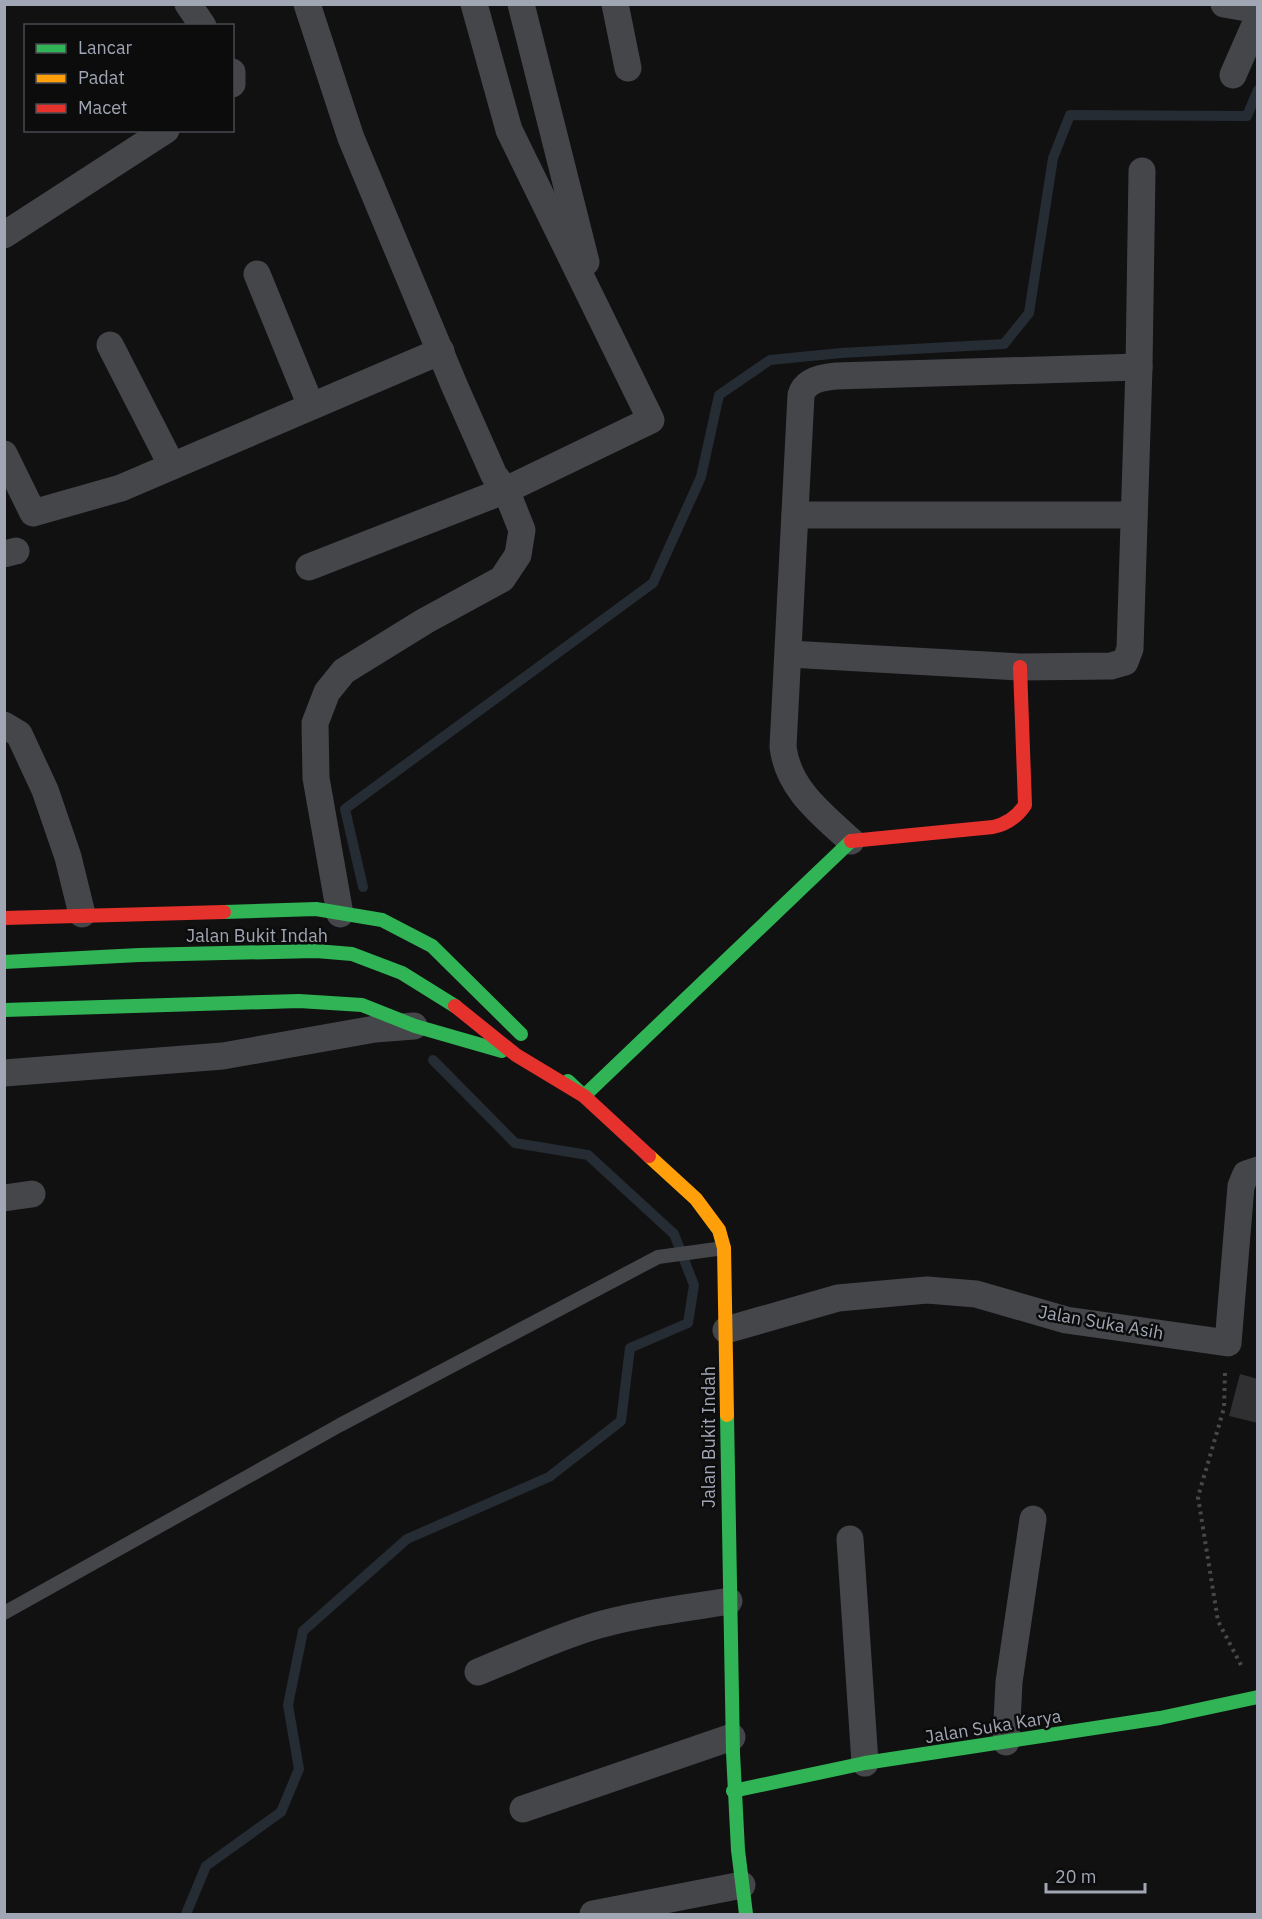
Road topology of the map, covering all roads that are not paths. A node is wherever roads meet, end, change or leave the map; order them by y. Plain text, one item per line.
1 (188, 4) edge
2 (307, 4) edge
3 (474, 4) edge
4 (521, 4) edge
5 (615, 4) edge
6 (1224, 4) edge
7 (1257, 10) edge
8 (1257, 18) edge
9 (202, 24) edge
10 (628, 68) dead end
11 (1233, 75) dead end
12 (163, 132) edge
13 (1142, 171) dead end
14 (4, 235) edge
15 (257, 274) dead end
16 (600, 315) junction
17 (110, 345) dead end
18 (441, 351) junction
19 (1139, 367) junction
20 (311, 406) junction
21 (4, 454) edge
22 (172, 466) junction
23 (506, 490) junction
24 (1134, 514) junction
25 (795, 515) junction
26 (309, 567) dead end
27 (789, 654) junction
28 (1020, 667) junction
29 (4, 725) edge
30 (851, 841) junction
31 (82, 914) junction
32 (340, 914) junction
33 (4, 918) edge
34 (4, 962) edge
35 (4, 1010) edge
36 (415, 1026) junction
37 (516, 1055) junction
38 (4, 1073) edge
39 (584, 1096) junction
40 (1257, 1170) edge
41 (32, 1194) dead end
42 (4, 1198) edge
43 (724, 1248) junction
44 (726, 1330) junction
45 (1033, 1519) dead end
46 (850, 1539) dead end
47 (729, 1601) junction
48 (4, 1613) edge
49 (478, 1672) dead end
50 (1257, 1697) edge
51 (732, 1737) junction
52 (1006, 1742) junction
53 (865, 1763) junction
54 (734, 1791) junction
55 (523, 1809) dead end
56 (742, 1885) junction
57 (593, 1914) edge
58 (746, 1914) edge

1 - 9 street
2 - 18 street
3 - 16 street
4 - 16 street
5 - 10 street
6 - 7 street
8 - 11 street
12 - 14 street
13 - 19 street
15 - 20 street
16 - 23 street
17 - 22 street
18 - 20 street
18 - 23 street
19 - 24 street
19 - 25 street
20 - 22 street
21 - 22 street
23 - 26 street
23 - 32 street
24 - 25 street
24 - 28 street
25 - 27 street
27 - 28 street
27 - 30 street
28 - 30 main road
29 - 31 street
30 - 39 main road
31 - 32 main road
31 - 33 main road
32 - 39 main road
34 - 37 main road, Jalan Bukit Indah
35 - 36 main road, Jalan Bukit Indah
36 - 37 main road, Jalan Bukit Indah
36 - 38 street
37 - 39 main road, Jalan Bukit Indah
39 - 43 main road, Jalan Bukit Indah
40 - 44 street, Jalan Suka Asih
41 - 42 street
43 - 44 main road, Jalan Bukit Indah
43 - 48 lane
44 - 47 main road, Jalan Bukit Indah
45 - 52 street
46 - 53 street
47 - 49 street
47 - 51 main road, Jalan Bukit Indah
50 - 52 main road, Jalan Suka Karya
51 - 54 main road, Jalan Bukit Indah
51 - 55 street
52 - 53 main road, Jalan Suka Karya
53 - 54 main road, Jalan Suka Karya
54 - 56 main road, Jalan Bukit Indah
56 - 57 street
56 - 58 main road, Jalan Bukit Indah

